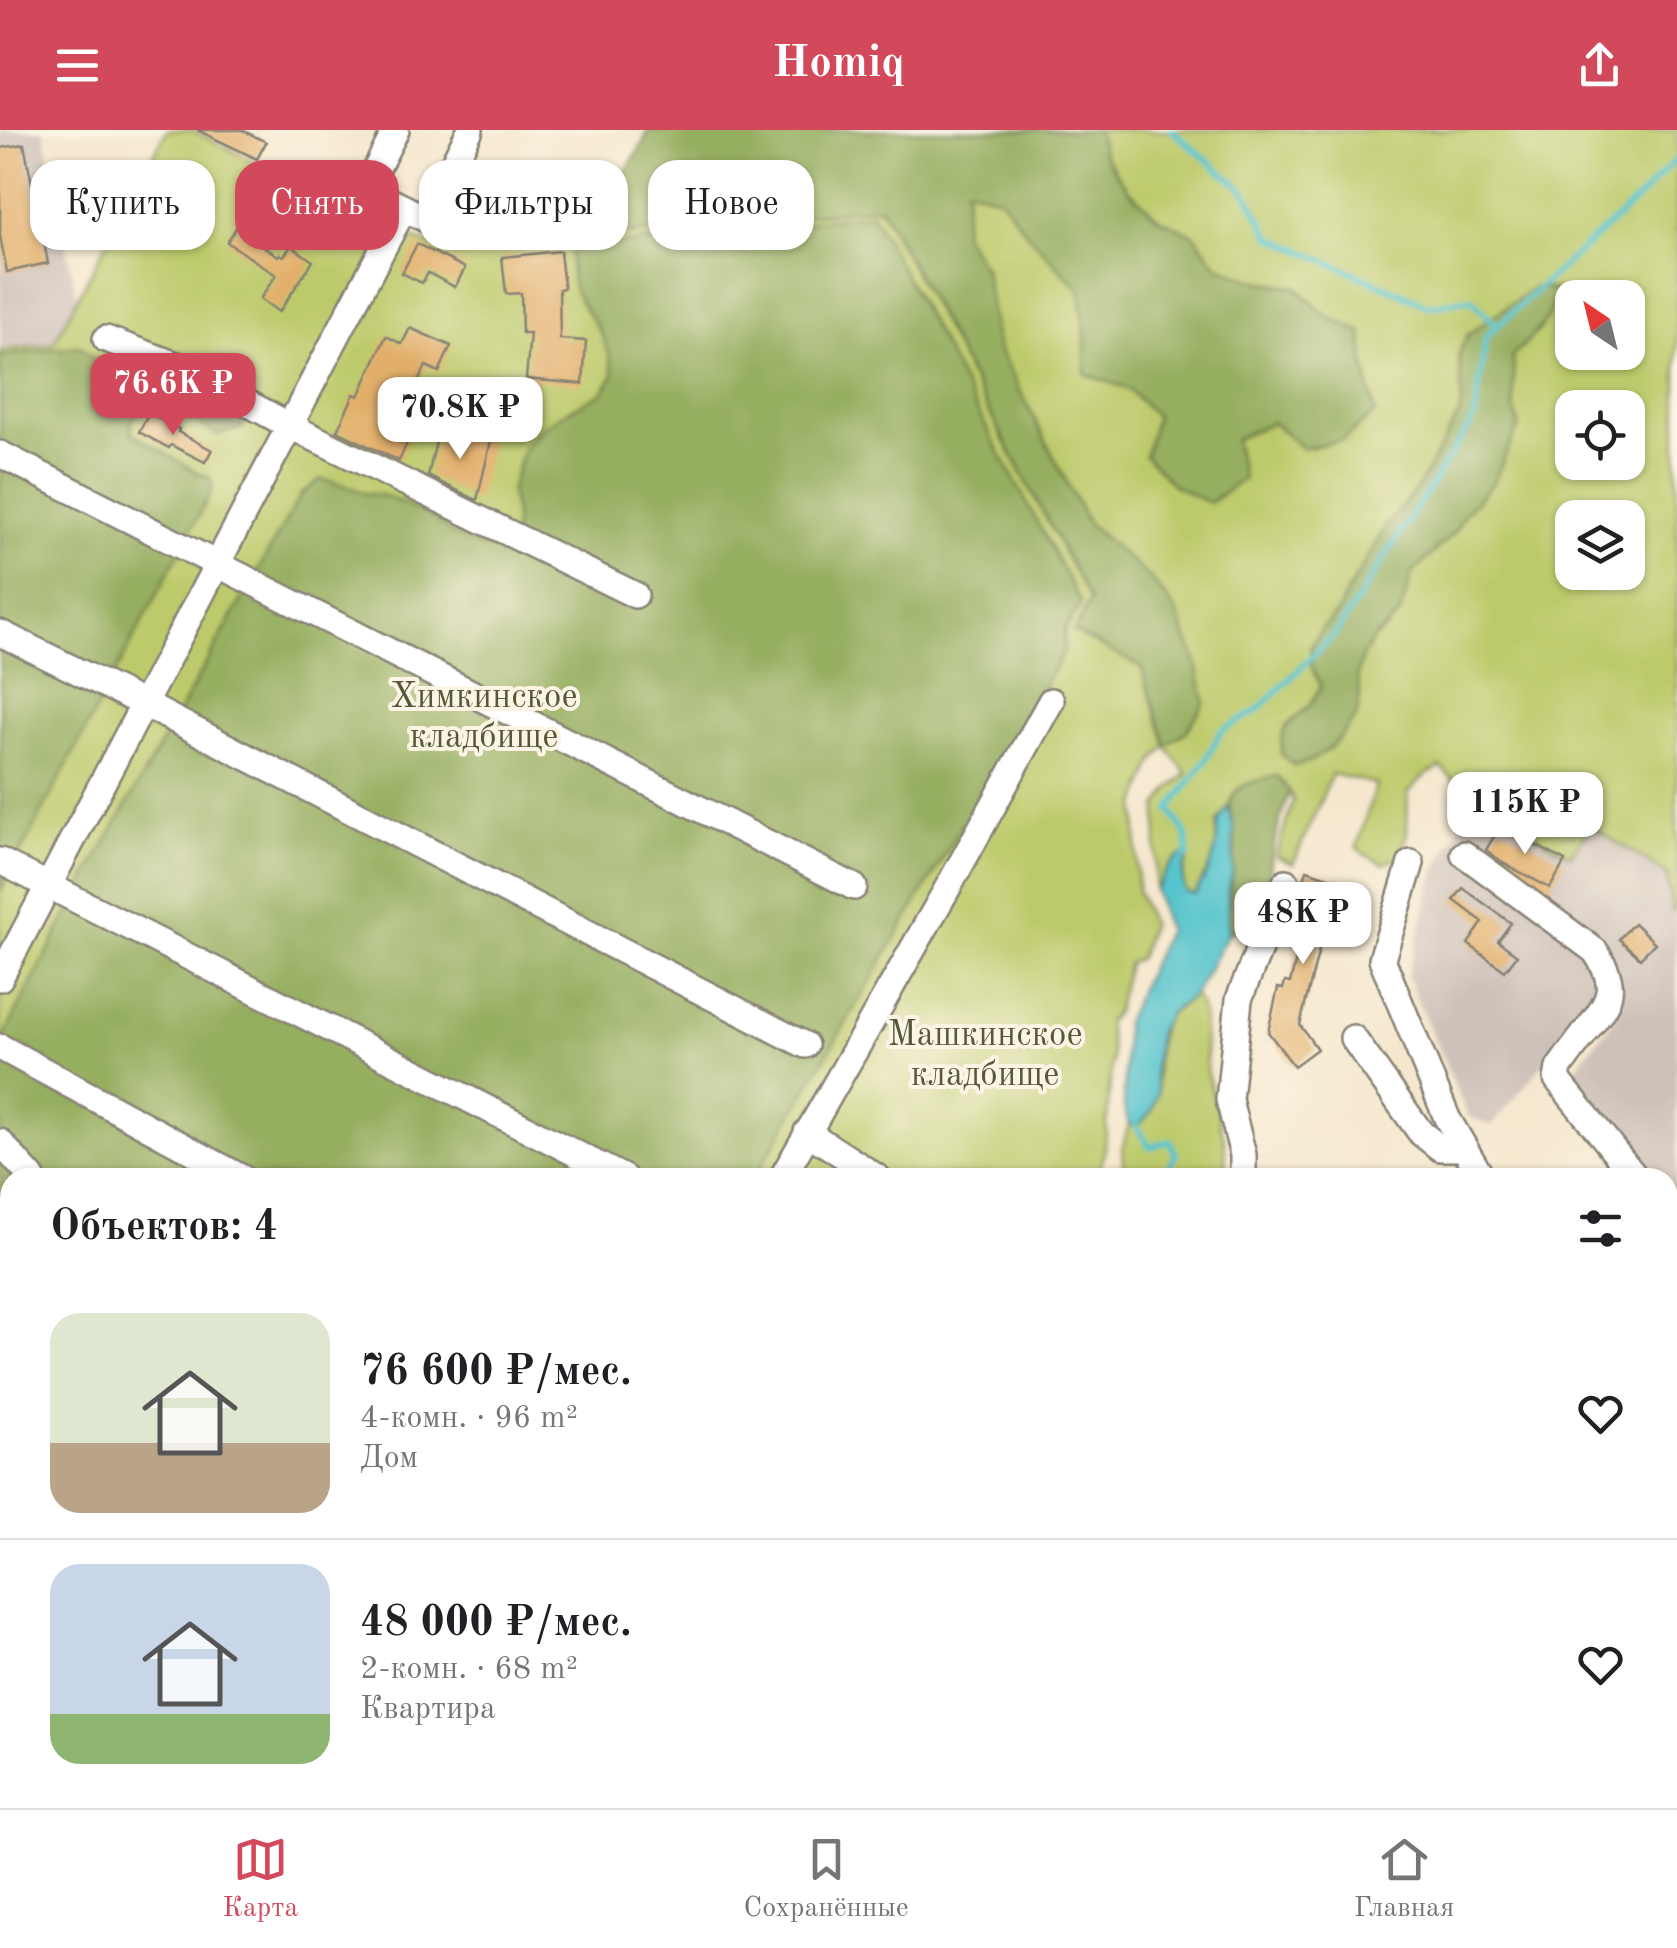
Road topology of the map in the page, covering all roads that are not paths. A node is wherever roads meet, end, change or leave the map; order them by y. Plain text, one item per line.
1 (396, 130) edge
2 (470, 130) edge
3 (404, 208) junction
4 (106, 338) dead end
5 (290, 426) junction
6 (0, 454) edge
7 (217, 564) junction
8 (635, 594) dead end
9 (0, 633) edge
10 (1050, 701) dead end
11 (144, 704) junction
12 (1464, 854) dead end
13 (0, 861) edge
14 (1411, 864) dead end
15 (1286, 882) dead end
16 (49, 885) junction
17 (854, 887) dead end
18 (0, 978) edge
19 (1353, 1038) dead end
20 (804, 1045) dead end
21 (0, 1047) edge
22 (807, 1132) junction
23 (0, 1142) edge
24 (1464, 1148) junction
25 (23, 1168) edge
26 (224, 1168) edge
27 (604, 1168) edge
28 (787, 1168) edge
29 (863, 1168) edge
30 (1243, 1168) edge
31 (1476, 1168) edge
32 (1628, 1168) edge

1 - 3 street
2 - 3 street
3 - 5 street
4 - 5 street
5 - 7 street
5 - 8 street
6 - 7 street
7 - 11 street
7 - 17 street
9 - 11 street
10 - 22 street
11 - 16 street
11 - 20 street
12 - 32 street
13 - 16 street
14 - 24 street
15 - 30 street
16 - 18 street
16 - 27 street
19 - 24 street
21 - 26 street
22 - 28 street
22 - 29 street
23 - 25 street
24 - 31 street

